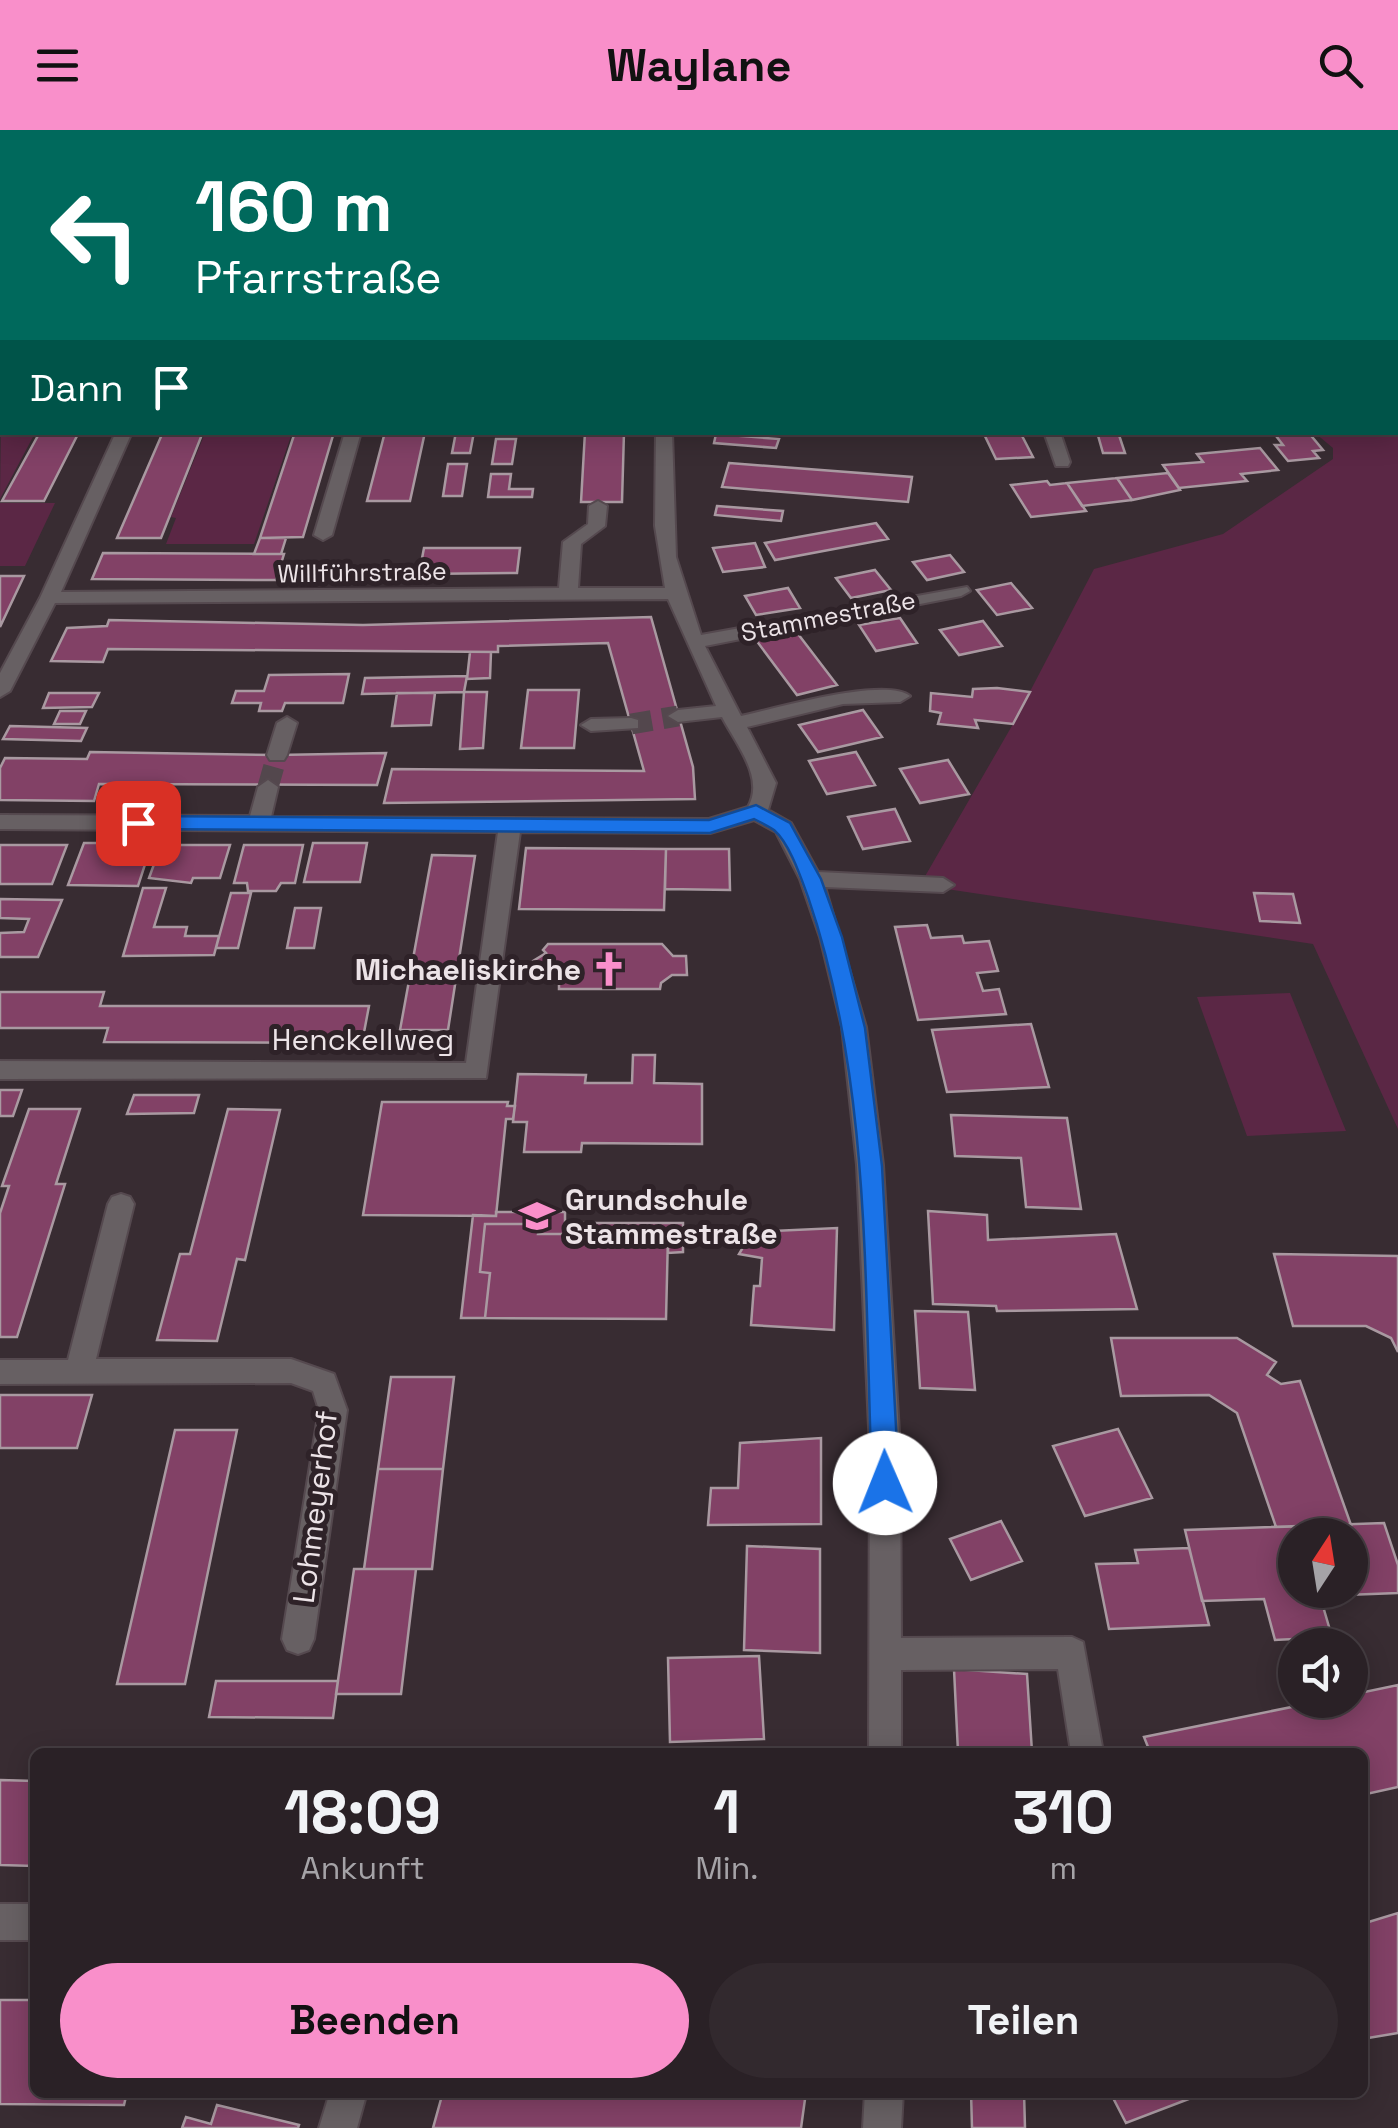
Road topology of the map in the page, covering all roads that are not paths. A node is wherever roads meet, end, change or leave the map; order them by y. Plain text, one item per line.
1 (123, 435) edge
2 (353, 435) edge
3 (664, 435) edge
4 (1053, 435) edge
5 (1062, 462) dead end
6 (598, 506) dead end
7 (323, 536) dead end
8 (960, 590) dead end
9 (676, 593) junction
10 (568, 594) junction
11 (48, 598) junction
12 (696, 642) junction
13 (0, 691) edge
14 (900, 696) dead end
15 (678, 716) tunnel mouth
16 (733, 716) junction
17 (287, 723) dead end
18 (591, 724) dead end
19 (631, 724) tunnel mouth
20 (277, 755) tunnel mouth
21 (268, 787) tunnel mouth
22 (756, 812) junction
23 (0, 822) edge
24 (258, 824) junction
25 (510, 825) junction
26 (811, 879) junction
27 (943, 884) dead end
28 (0, 1070) edge
29 (121, 1204) dead end
30 (79, 1371) junction
31 (0, 1372) edge
32 (298, 1639) dead end
33 (886, 1654) junction
34 (885, 1748) edge
35 (1086, 1748) edge
36 (0, 1922) edge
37 (30, 1922) edge
38 (347, 2098) edge
39 (884, 2098) edge
40 (338, 2128) edge
41 (882, 2128) edge

1 - 11 street
2 - 7 street
3 - 9 street, Stammestraße
4 - 5 street
6 - 10 street
8 - 12 street, Stammestraße
9 - 10 street, Willführstraße
9 - 12 street, Stammestraße
10 - 11 street, Willführstraße
11 - 13 street
12 - 16 street, Stammestraße
14 - 16 street
15 - 16 street
16 - 22 street, Stammestraße
17 - 20 street
18 - 19 street
21 - 24 street
22 - 25 street
22 - 26 street
23 - 24 street
24 - 25 street
25 - 28 street, Henckellweg
26 - 27 street
26 - 33 street
29 - 30 street
30 - 31 street, Lohmeyerhof
30 - 32 street, Lohmeyerhof
33 - 34 street
33 - 35 street
36 - 37 street
38 - 40 street
39 - 41 street

